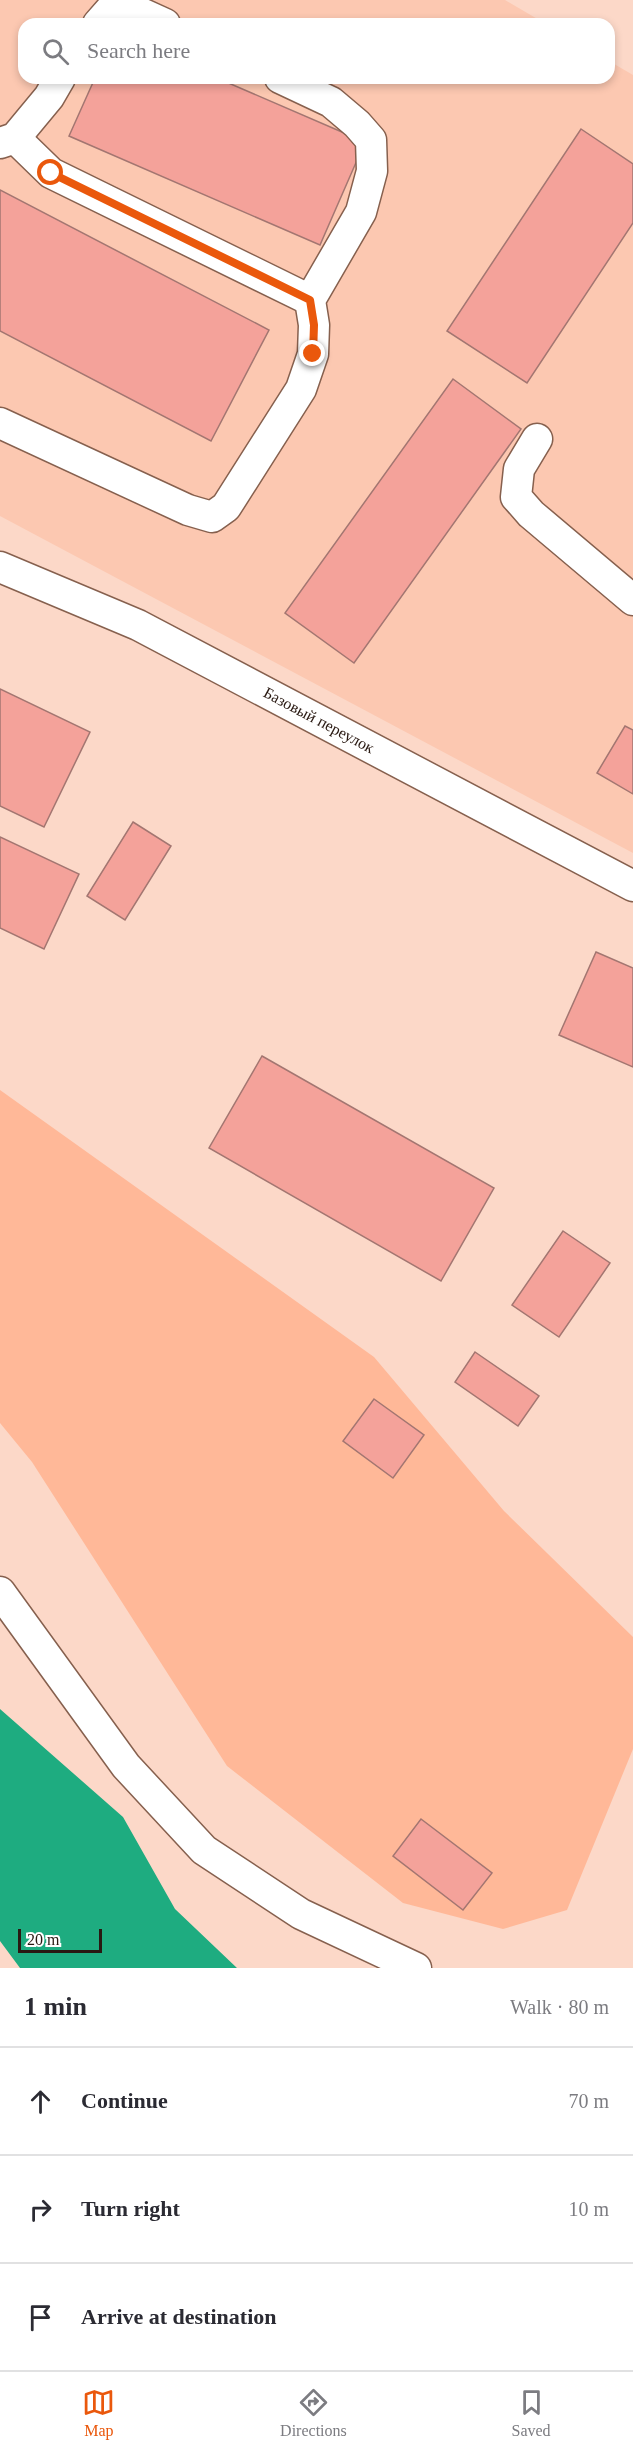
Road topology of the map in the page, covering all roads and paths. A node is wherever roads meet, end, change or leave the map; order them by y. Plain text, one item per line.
1 (112, 9) edge
2 (144, 18) edge
3 (57, 84) edge
4 (293, 84) edge
5 (7, 141) edge
6 (310, 300) junction
7 (0, 423) edge
8 (537, 439) dead end
9 (0, 567) edge
10 (633, 600) edge
11 (633, 886) edge
12 (0, 1592) edge
13 (416, 1968) edge

1 - 2 street
3 - 5 street
4 - 6 street
5 - 6 street
6 - 7 street
8 - 10 street
9 - 11 street, Базовый переулок
12 - 13 street

